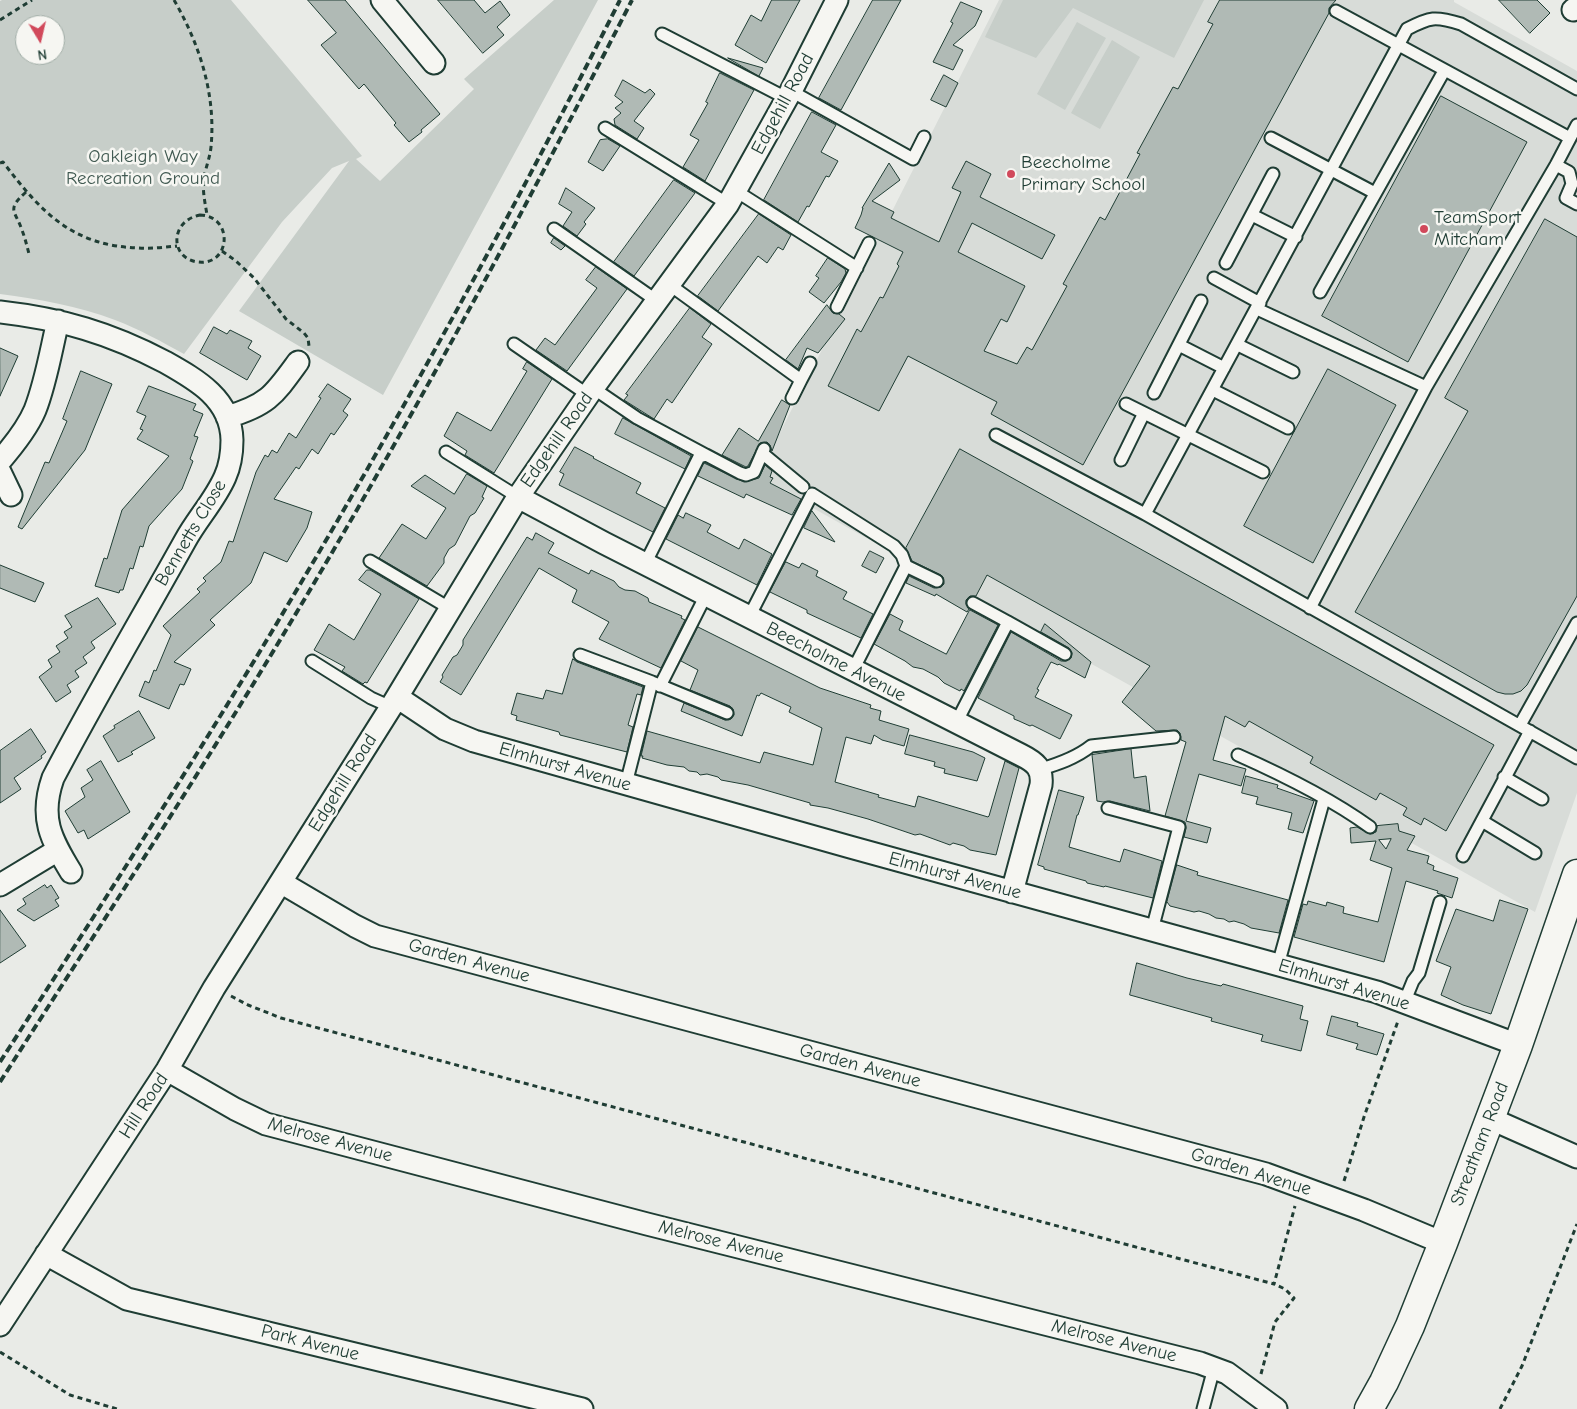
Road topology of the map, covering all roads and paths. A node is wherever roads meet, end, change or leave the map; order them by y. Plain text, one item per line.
1 (32, 0) edge
2 (174, 0) edge
3 (382, 0) edge
4 (837, 0) edge
5 (1336, 11) dead end
6 (0, 20) edge
7 (662, 34) dead end
8 (1398, 45) junction
9 (434, 63) dead end
10 (1444, 71) junction
11 (1577, 89) edge
12 (789, 94) junction
13 (1577, 125) edge
14 (605, 128) dead end
15 (924, 137) dead end
16 (1271, 138) dead end
17 (1570, 138) junction
18 (0, 157) edge
19 (1, 162) edge
20 (1556, 165) junction
21 (1332, 170) junction
22 (1273, 174) dead end
23 (26, 192) junction
24 (1375, 193) junction
25 (732, 198) junction
26 (1577, 204) edge
27 (207, 215) junction
28 (1252, 215) junction
29 (554, 230) dead end
30 (1296, 237) junction
31 (869, 243) dead end
32 (177, 246) junction
33 (222, 251) junction
34 (29, 254) dead end
35 (1226, 262) dead end
36 (857, 268) junction
37 (1214, 278) dead end
38 (670, 285) junction
39 (1320, 292) dead end
40 (657, 301) junction
41 (1201, 301) dead end
42 (1258, 306) junction
43 (837, 307) dead end
44 (0, 312) edge
45 (58, 320) junction
46 (514, 344) dead end
47 (1179, 345) junction
48 (1238, 345) junction
49 (298, 362) joint
50 (810, 363) dead end
51 (1224, 368) junction
52 (1292, 372) dead end
53 (801, 380) junction
54 (1426, 387) junction
55 (1213, 390) junction
56 (591, 391) junction
57 (1154, 393) dead end
58 (792, 398) dead end
59 (1126, 404) dead end
60 (1144, 412) junction
61 (227, 417) junction
62 (1288, 428) dead end
63 (1189, 434) junction
64 (996, 435) dead end
65 (446, 452) dead end
66 (706, 455) junction
67 (1121, 460) dead end
68 (0, 461) edge
69 (0, 472) edge
70 (1263, 472) dead end
71 (803, 487) dead end
72 (11, 495) dead end
73 (518, 496) junction
74 (1145, 514) junction
75 (370, 561) dead end
76 (645, 564) junction
77 (906, 566) junction
78 (937, 581) dead end
79 (706, 595) junction
80 (973, 603) dead end
81 (449, 608) junction
82 (1310, 608) junction
83 (749, 617) junction
84 (1008, 622) junction
85 (1577, 623) edge
86 (1065, 654) dead end
87 (580, 656) dead end
88 (312, 661) dead end
89 (853, 670) junction
90 (656, 684) junction
91 (394, 702) junction
92 (727, 713) dead end
93 (956, 723) junction
94 (1520, 724) junction
95 (1530, 730) junction
96 (1174, 738) dead end
97 (1238, 755) dead end
98 (1577, 758) edge
99 (1040, 769) junction
100 (1504, 777) junction
101 (626, 784) junction
102 (1324, 799) junction
103 (1542, 799) dead end
104 (1108, 808) dead end
105 (1482, 821) junction
106 (1370, 827) dead end
107 (58, 850) junction
108 (1535, 853) dead end
109 (1463, 856) dead end
110 (71, 872) dead end
111 (1577, 874) edge
112 (282, 883) junction
113 (0, 886) edge
114 (1012, 892) junction
115 (1440, 902) dead end
116 (1570, 920) edge
117 (1152, 930) junction
118 (1278, 965) junction
119 (214, 988) junction
120 (1404, 1003) junction
121 (1518, 1045) junction
122 (167, 1070) junction
123 (1489, 1118) junction
124 (1577, 1157) edge
125 (1301, 1186) junction
126 (1339, 1201) junction
127 (1577, 1224) edge
128 (1443, 1243) junction
129 (46, 1254) junction
130 (1274, 1284) junction
131 (0, 1325) edge
132 (0, 1352) edge
133 (1214, 1368) junction
134 (1251, 1390) junction
135 (117, 1409) edge
136 (582, 1409) edge
137 (1203, 1409) edge
138 (1276, 1409) edge
139 (1369, 1409) edge
140 (1500, 1409) edge

1 - 6 path
2 - 27 path
3 - 9 street
4 - 12 street, Edgehill Road
5 - 8 lane
7 - 12 lane
8 - 10 lane
8 - 11 lane
8 - 21 lane
10 - 17 lane
10 - 24 lane
12 - 15 lane
12 - 25 street, Edgehill Road
13 - 17 lane
14 - 25 lane
16 - 21 lane
17 - 20 lane
18 - 19 path
19 - 23 path
20 - 26 lane
20 - 54 lane
21 - 24 lane
21 - 30 lane
22 - 28 lane
23 - 32 path
23 - 34 path
24 - 39 lane
25 - 36 lane
25 - 38 street, Edgehill Road
27 - 32 path
27 - 33 path
28 - 30 lane
28 - 35 lane
29 - 40 lane
30 - 42 lane
31 - 36 lane
32 - 33 path
33 - 49 path
36 - 43 lane
37 - 42 lane
38 - 40 street, Edgehill Road
38 - 53 lane
40 - 56 street, Edgehill Road
41 - 47 lane
42 - 48 lane
42 - 54 lane
44 - 45 street, Bennetts Close
45 - 61 street, Bennetts Close
45 - 68 street
46 - 56 lane
47 - 51 lane
47 - 57 lane
48 - 51 lane
48 - 52 lane
49 - 61 street
50 - 53 lane
51 - 55 lane
53 - 58 lane
54 - 82 lane
55 - 62 lane
55 - 63 lane
56 - 66 lane
56 - 73 street, Edgehill Road
59 - 60 lane
60 - 63 lane
60 - 67 lane
61 - 107 street, Bennetts Close
63 - 70 lane
63 - 74 lane
64 - 74 lane
65 - 73 lane
66 - 71 lane
66 - 76 lane
69 - 72 street
73 - 76 street, Beecholme Avenue
73 - 81 street, Edgehill Road
74 - 82 lane
75 - 81 lane
76 - 79 street, Beecholme Avenue
77 - 78 lane
77 - 83 lane
77 - 89 lane
79 - 83 street, Beecholme Avenue
79 - 90 lane
80 - 84 lane
81 - 91 street, Edgehill Road
82 - 94 lane
83 - 89 street, Beecholme Avenue
84 - 86 lane
84 - 93 lane
85 - 94 lane
87 - 90 lane
88 - 91 lane
89 - 93 street, Beecholme Avenue
90 - 92 lane
90 - 101 lane
91 - 101 street, Elmhurst Avenue
91 - 112 street, Edgehill Road
93 - 99 street, Beecholme Avenue
94 - 95 lane
95 - 98 lane
95 - 100 lane
96 - 99 lane
97 - 102 lane
99 - 114 street
100 - 103 lane
100 - 105 lane
101 - 114 street, Elmhurst Avenue
102 - 106 lane
102 - 118 lane
104 - 117 lane
105 - 108 lane
105 - 109 lane
107 - 110 street, Bennetts Close
107 - 113 street
111 - 116 main road, Streatham Road
112 - 119 street, Hill Road
112 - 125 street, Garden Avenue
114 - 117 street, Elmhurst Avenue
115 - 120 lane
116 - 121 main road, Streatham Road
117 - 118 street, Elmhurst Avenue
118 - 120 street, Elmhurst Avenue
119 - 122 street, Hill Road
119 - 130 path
120 - 121 street, Elmhurst Avenue
120 - 126 path
121 - 123 main road, Streatham Road
122 - 129 street, Hill Road
122 - 133 street, Melrose Avenue
123 - 124 street
123 - 128 main road, Streatham Road
125 - 126 street, Garden Avenue
125 - 130 path
126 - 128 street, Garden Avenue
127 - 140 path
128 - 139 main road, Streatham Road
129 - 131 street, Hill Road
129 - 136 street, Park Avenue
130 - 134 path
132 - 135 path
133 - 134 street, Melrose Avenue
133 - 137 lane
134 - 138 street, Melrose Avenue

